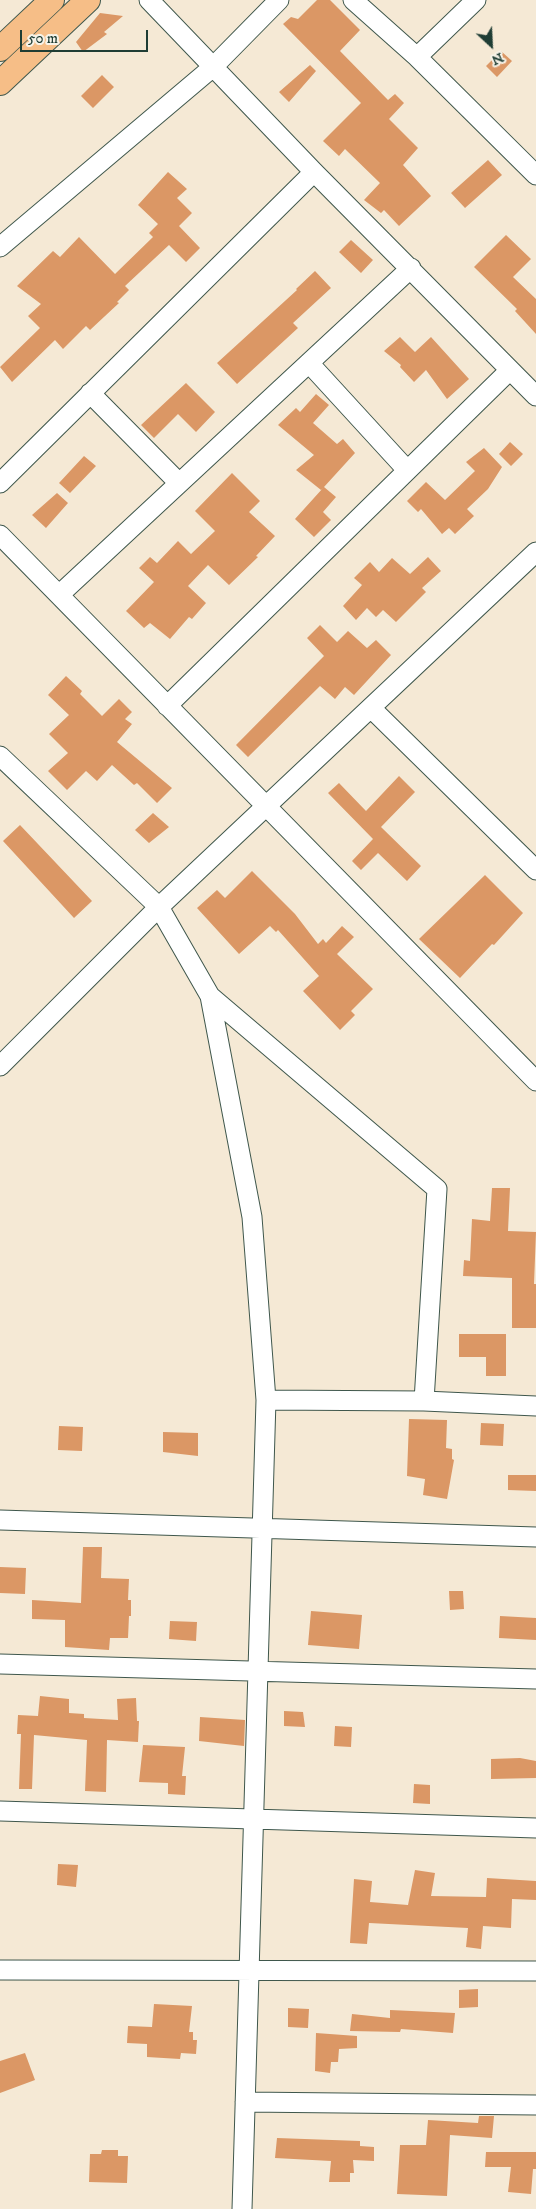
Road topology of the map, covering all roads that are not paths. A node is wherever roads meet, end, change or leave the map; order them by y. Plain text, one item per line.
1 (52, 0) edge
2 (149, 0) edge
3 (279, 0) edge
4 (353, 0) edge
5 (476, 0) edge
6 (78, 3) edge
7 (0, 50) edge
8 (417, 57) junction
9 (213, 67) junction
10 (0, 83) edge
11 (314, 172) junction
12 (536, 175) edge
13 (0, 247) edge
14 (411, 268) junction
15 (309, 363) junction
16 (510, 370) junction
17 (90, 393) junction
18 (536, 396) edge
19 (407, 470) junction
20 (0, 483) edge
21 (180, 483) junction
22 (0, 535) edge
23 (536, 552) edge
24 (59, 595) junction
25 (167, 706) junction
26 (371, 708) junction
27 (0, 756) edge
28 (266, 806) junction
29 (536, 870) edge
30 (158, 907) junction
31 (210, 996) junction
32 (0, 1066) edge
33 (536, 1081) edge
34 (266, 1400) junction
35 (424, 1401) junction
36 (536, 1406) edge
37 (0, 1520) edge
38 (262, 1528) junction
39 (536, 1537) edge
40 (0, 1664) edge
41 (258, 1671) junction
42 (536, 1679) edge
43 (0, 1810) edge
44 (254, 1819) junction
45 (536, 1828) edge
46 (249, 1969) junction
47 (0, 1970) edge
48 (536, 1971) edge
49 (245, 2102) junction
50 (536, 2105) edge
51 (242, 2209) edge

1 - 7 main road
2 - 9 street
3 - 9 street
4 - 8 street
5 - 8 street
6 - 10 main road
8 - 12 street
9 - 11 street
9 - 13 street
11 - 14 street
11 - 17 street
14 - 15 street
14 - 16 street
15 - 19 street
15 - 21 street
16 - 18 street
16 - 19 street
17 - 20 street
17 - 21 street
19 - 25 street
21 - 24 street
22 - 24 street
23 - 26 street
24 - 25 street
25 - 28 street
26 - 28 street
26 - 29 street
27 - 30 street
28 - 30 street
28 - 33 street
30 - 31 street
30 - 32 street
31 - 34 street
31 - 35 street
34 - 35 street
34 - 38 street
35 - 36 street
37 - 38 street
38 - 39 street
38 - 41 street
40 - 41 street
41 - 42 street
41 - 44 street
43 - 44 street
44 - 45 street
44 - 46 street
46 - 47 street
46 - 48 street
46 - 49 street
49 - 50 street
49 - 51 street

